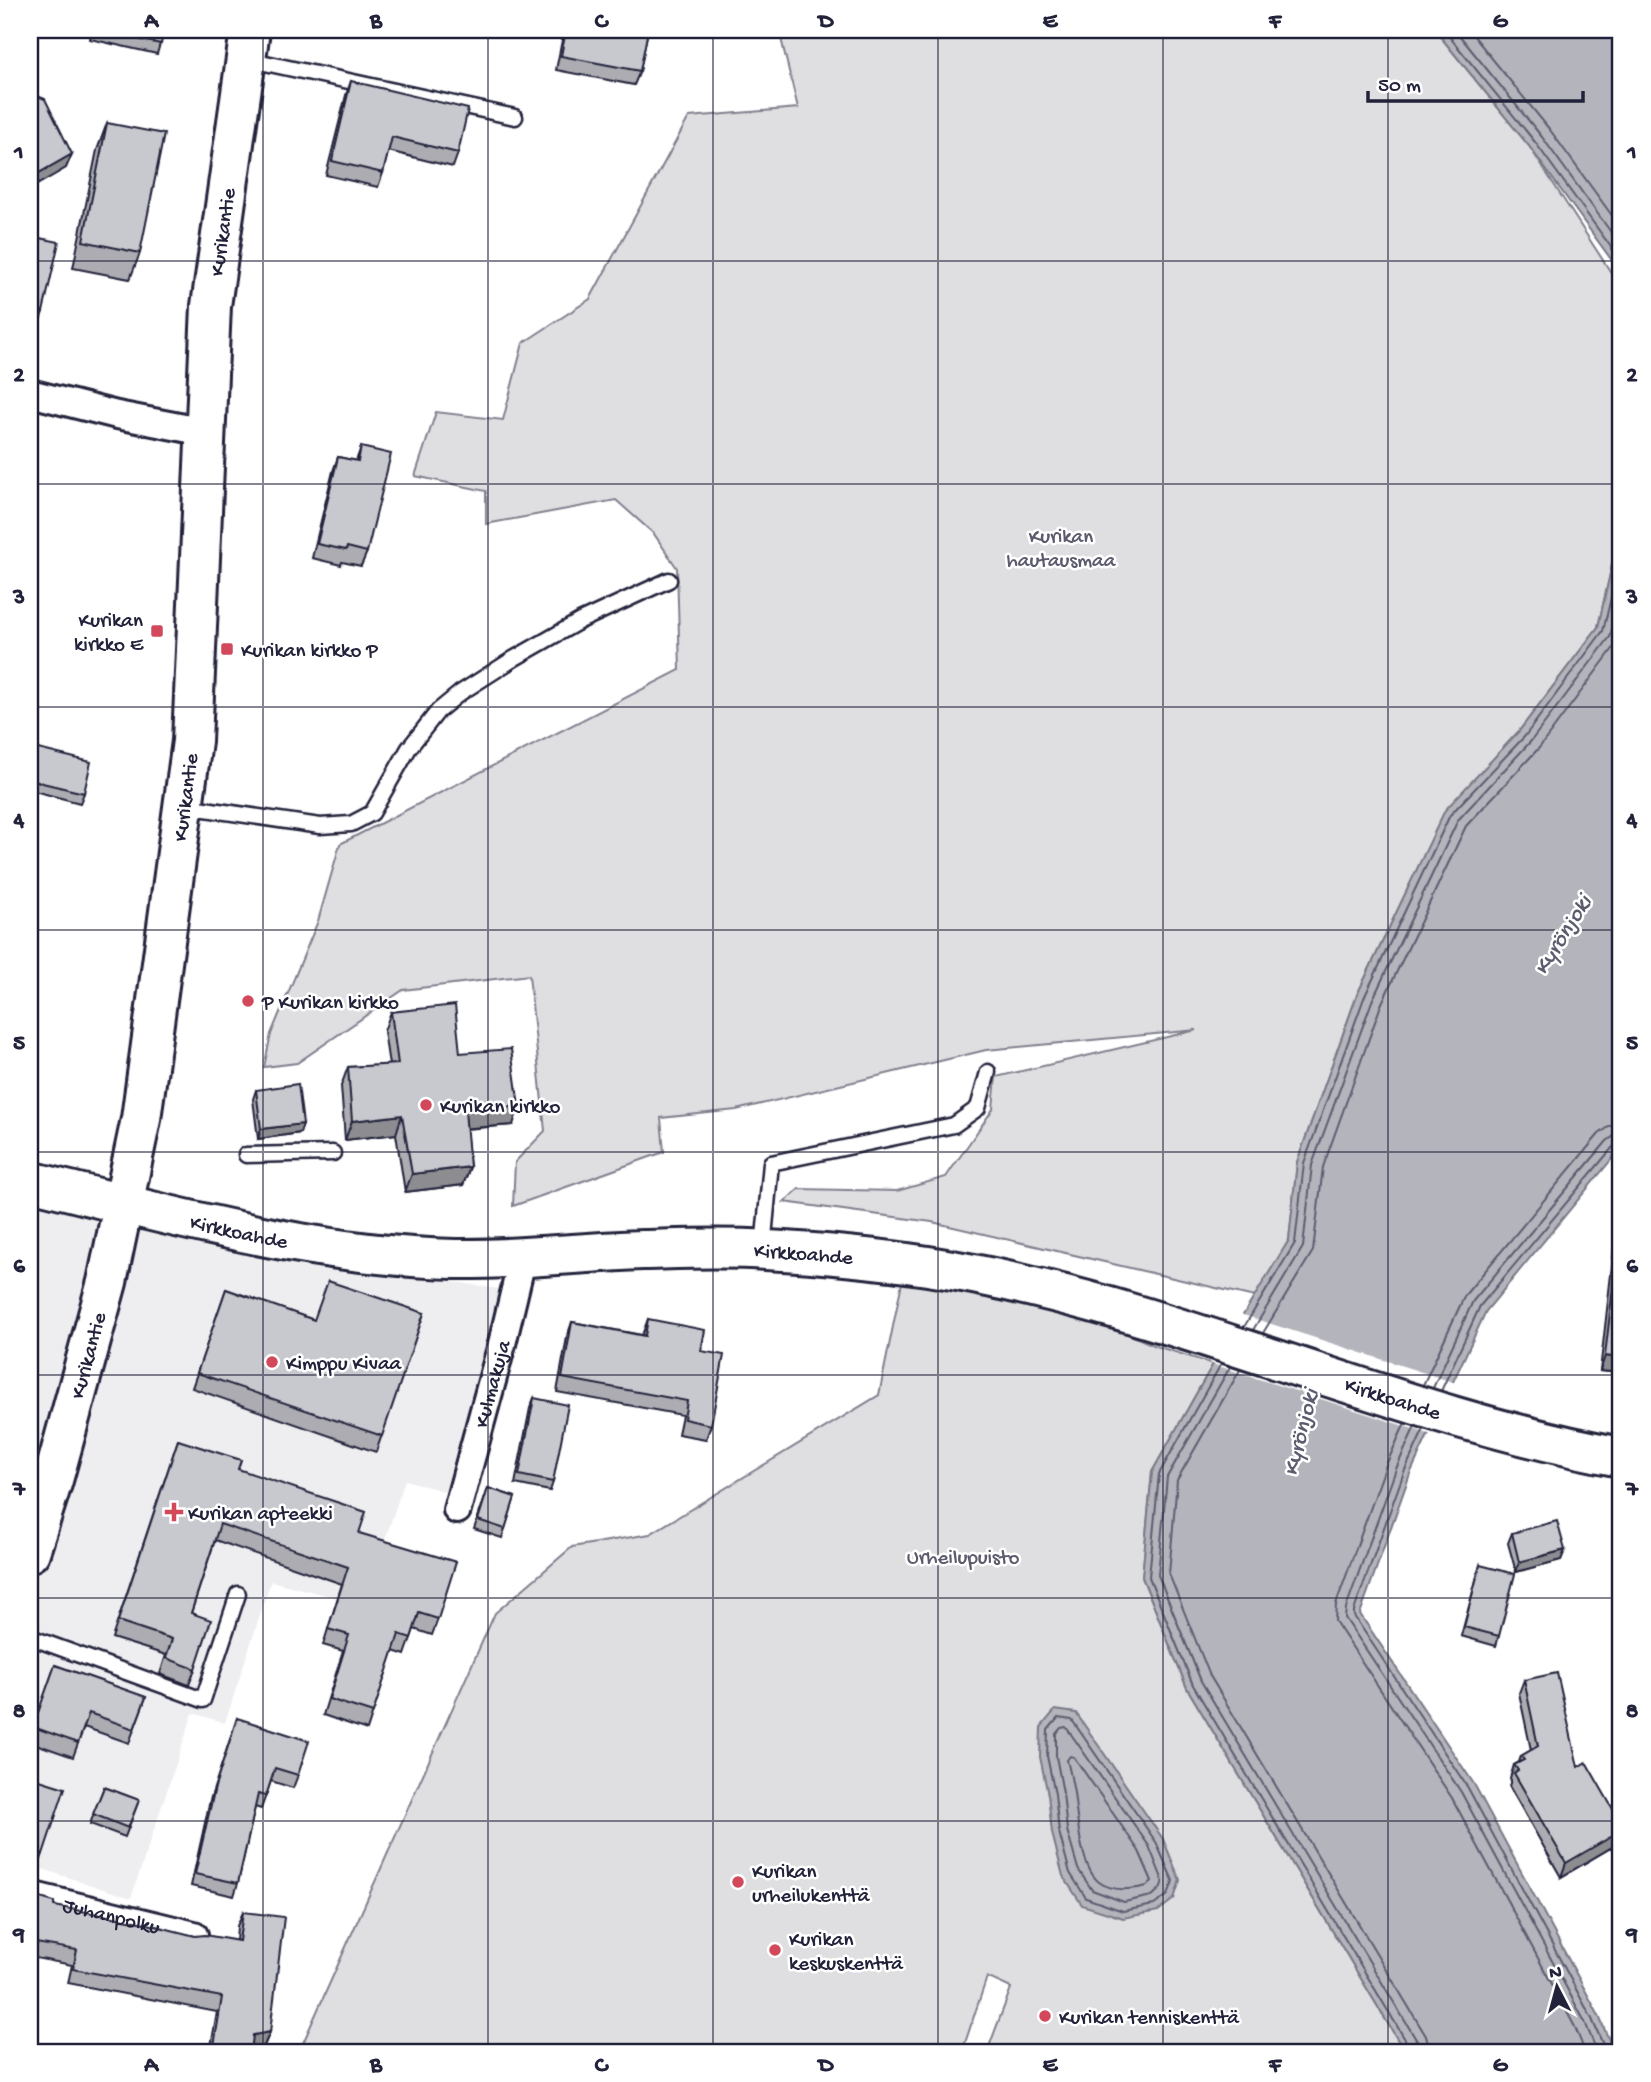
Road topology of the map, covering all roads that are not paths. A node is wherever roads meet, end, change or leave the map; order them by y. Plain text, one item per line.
1 (248, 44) edge
2 (515, 117) dead end
3 (30, 393) edge
4 (205, 432) junction
5 (669, 580) dead end
6 (184, 806) junction
7 (988, 1072) dead end
8 (333, 1153) dead end
9 (246, 1155) dead end
10 (30, 1181) edge
11 (124, 1204) junction
12 (762, 1249) junction
13 (523, 1256) junction
14 (1621, 1457) edge
15 (457, 1510) dead end
16 (30, 1552) edge
17 (238, 1594) dead end
18 (30, 1637) edge
19 (30, 1895) edge
20 (194, 1935) edge

1 - 2 lane
1 - 4 main road, Kurikantie
3 - 4 street
4 - 6 main road, Kurikantie
5 - 6 lane
6 - 11 main road, Kurikantie
7 - 12 lane
8 - 9 lane
10 - 11 main road, Kirkkoahde
11 - 13 main road, Kirkkoahde
11 - 16 main road, Kurikantie
12 - 13 main road, Kirkkoahde
12 - 14 main road, Kirkkoahde
13 - 15 street, Kulmakuja
17 - 18 lane
19 - 20 street, Juhanpolku

